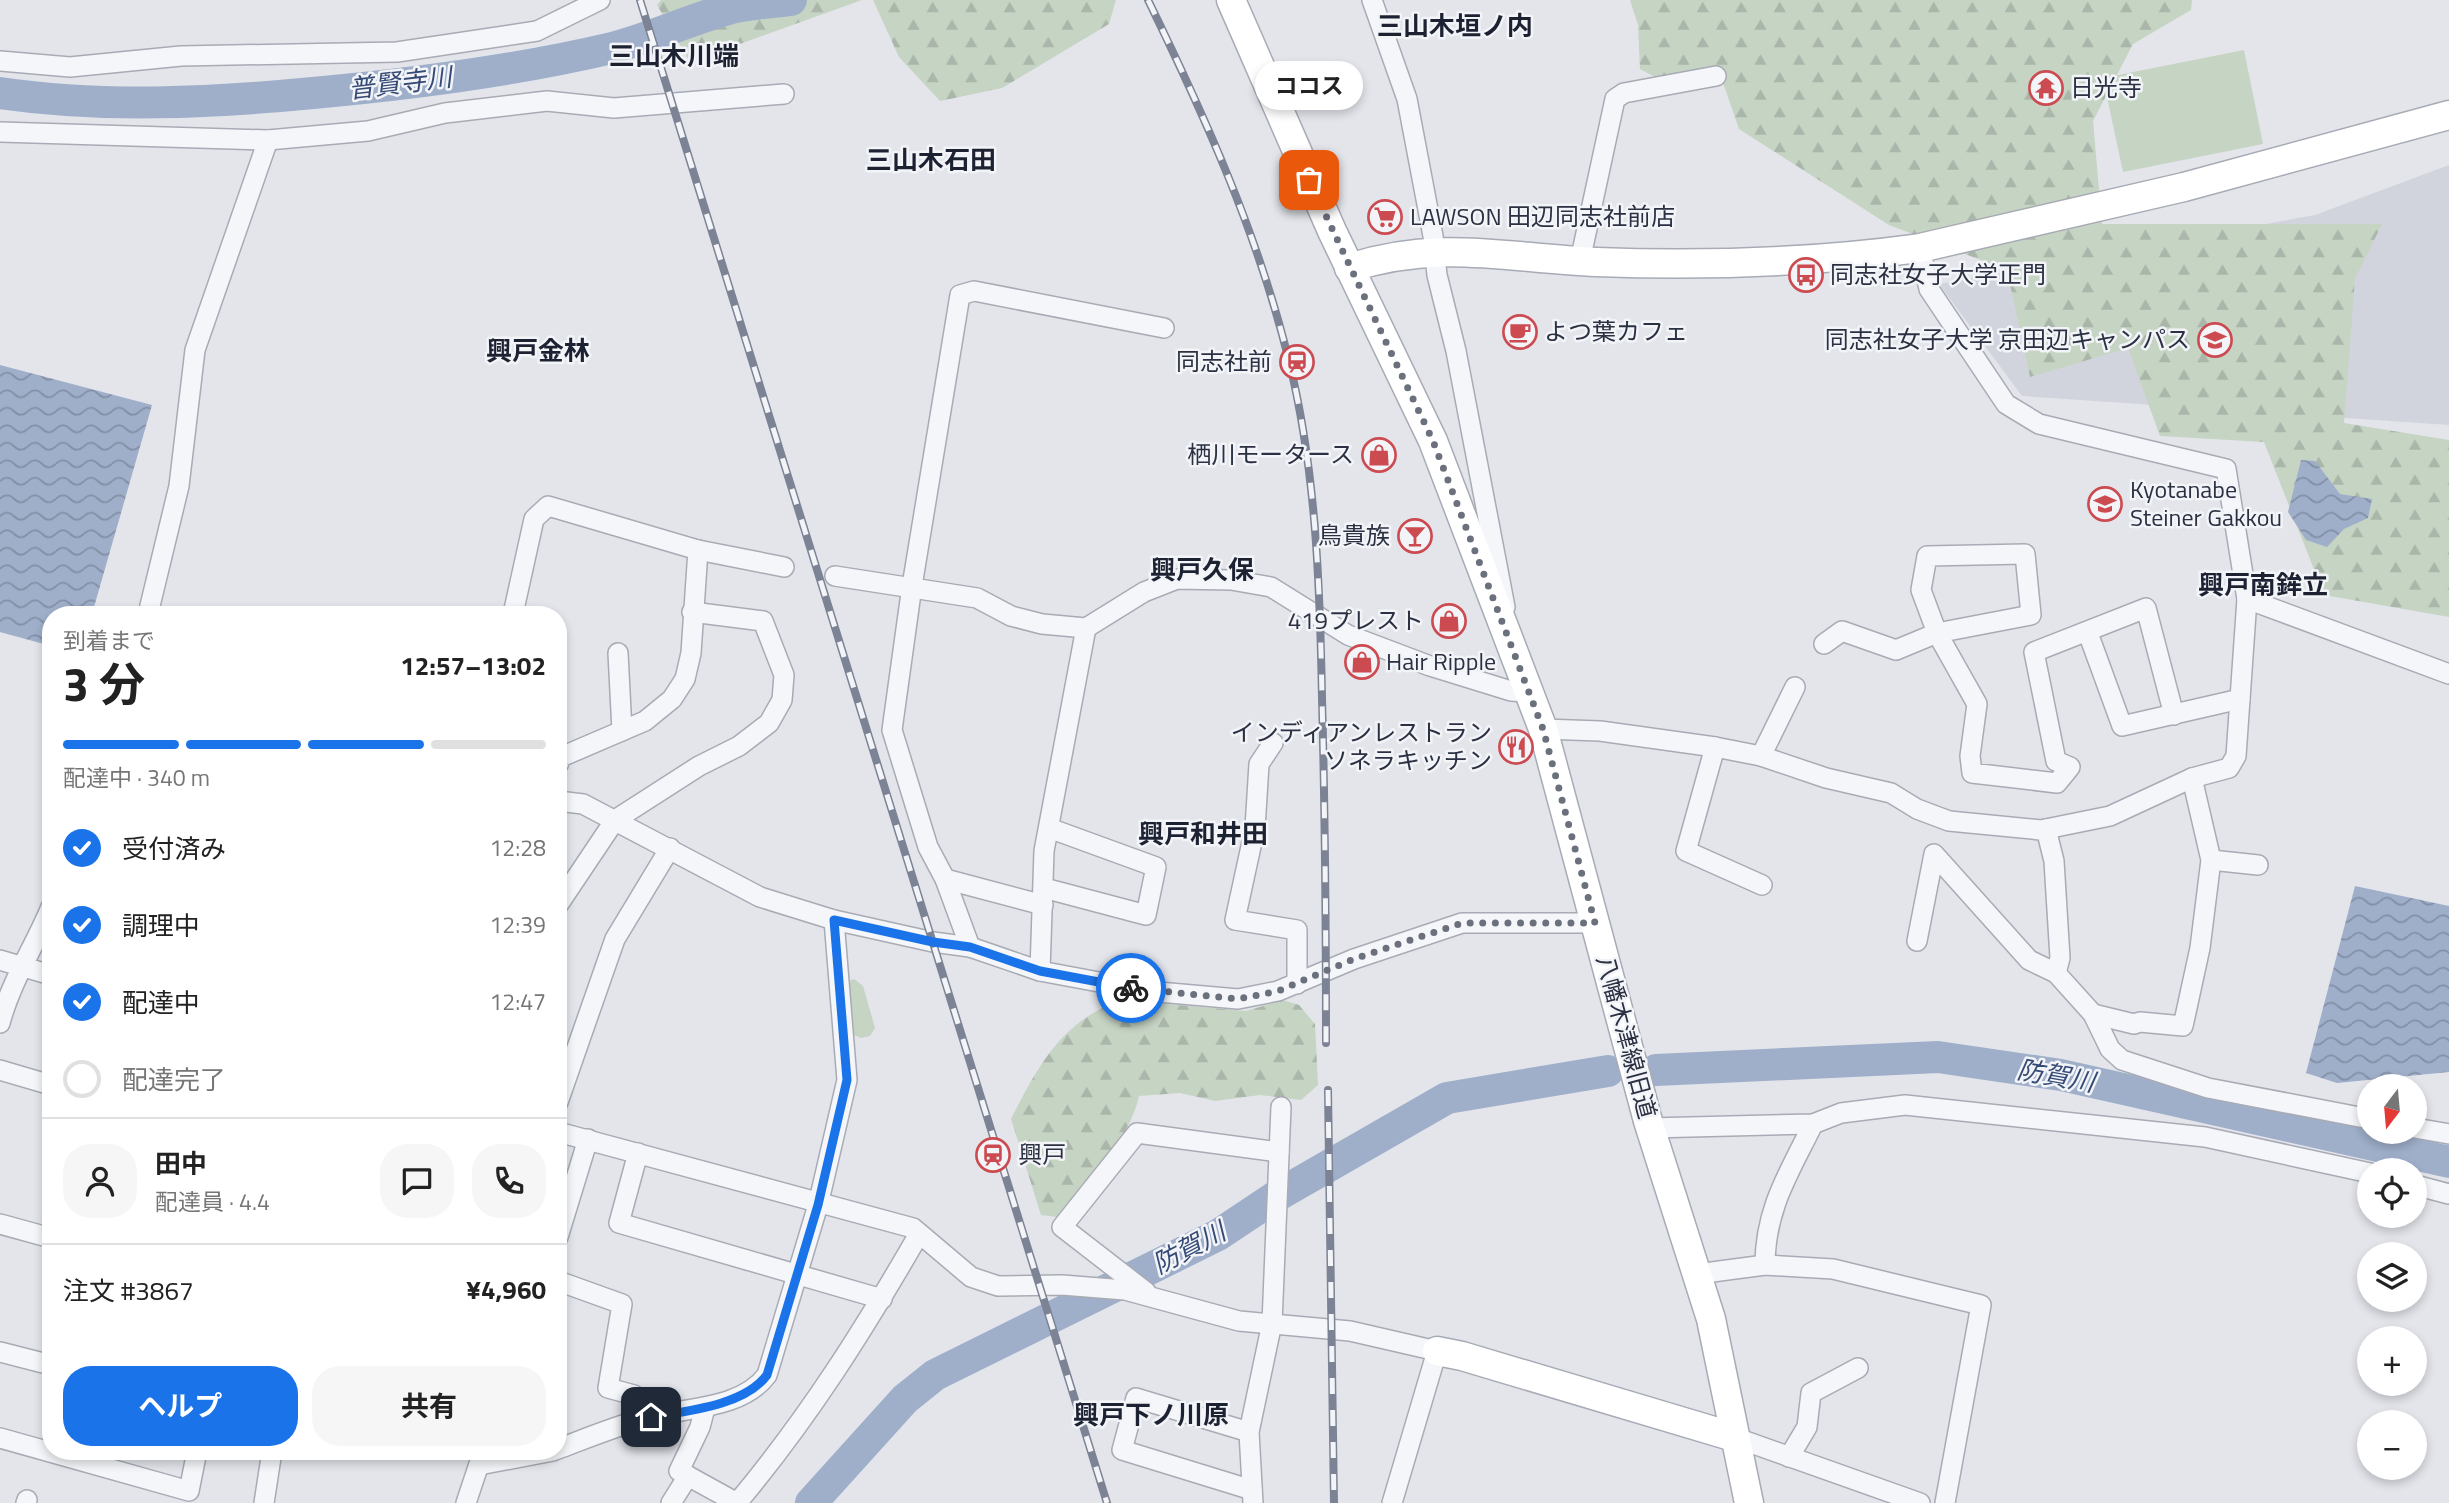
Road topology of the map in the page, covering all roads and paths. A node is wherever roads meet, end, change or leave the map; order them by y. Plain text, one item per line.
1 (600, 0) edge
2 (1231, 0) edge
3 (1372, 0) edge
4 (0, 61) edge
5 (1716, 76) dead end
6 (785, 94) dead end
7 (2449, 115) edge
8 (0, 132) edge
9 (268, 140) junction
10 (1920, 248) junction
11 (1434, 252) junction
12 (1580, 261) junction
13 (1349, 268) junction
14 (1164, 328) dead end
15 (698, 550) junction
16 (784, 567) dead end
17 (835, 576) dead end
18 (912, 586) junction
19 (2247, 599) junction
20 (150, 606) edge
21 (515, 606) edge
22 (692, 612) junction
23 (1086, 628) junction
24 (1937, 633) junction
25 (2088, 633) junction
26 (1508, 639) junction
27 (1824, 644) dead end
28 (618, 653) dead end
29 (2449, 674) edge
30 (1795, 687) dead end
31 (1527, 692) junction
32 (2240, 699) junction
33 (2174, 715) junction
34 (1543, 729) junction
35 (622, 731) junction
36 (1273, 743) dead end
37 (1715, 747) junction
38 (567, 754) edge
39 (1761, 756) junction
40 (2192, 778) junction
41 (567, 803) edge
42 (615, 820) junction
43 (1049, 828) junction
44 (2046, 829) junction
45 (670, 848) junction
46 (2211, 860) junction
47 (2258, 865) dead end
48 (944, 879) junction
49 (1762, 885) dead end
50 (567, 892) edge
51 (1044, 896) junction
52 (834, 920) junction
53 (1595, 923) junction
54 (42, 925) edge
55 (1917, 941) dead end
56 (970, 947) junction
57 (0, 960) edge
58 (22, 966) junction
59 (1040, 971) junction
60 (42, 972) edge
61 (2056, 973) junction
62 (1297, 984) junction
63 (2093, 1014) junction
64 (0, 1023) edge
65 (0, 1070) edge
66 (567, 1076) edge
67 (42, 1082) edge
68 (1281, 1107) dead end
69 (2357, 1117) edge
70 (1813, 1124) junction
71 (1650, 1128) junction
72 (2427, 1130) edge
73 (567, 1134) edge
74 (2449, 1134) edge
75 (588, 1139) junction
76 (1279, 1152) junction
77 (638, 1153) junction
78 (2357, 1170) edge
79 (2427, 1188) edge
80 (2449, 1194) edge
81 (818, 1205) junction
82 (567, 1208) edge
83 (0, 1224) edge
84 (919, 1234) junction
85 (42, 1236) edge
86 (1765, 1265) junction
87 (797, 1273) junction
88 (1697, 1274) junction
89 (567, 1284) edge
90 (1153, 1298) junction
91 (882, 1299) junction
92 (1272, 1323) junction
93 (1437, 1351) junction
94 (0, 1352) edge
95 (42, 1363) edge
96 (1858, 1368) dead end
97 (634, 1395) dead end
98 (705, 1408) junction
99 (1249, 1432) junction
100 (1734, 1437) junction
101 (0, 1438) edge
102 (567, 1446) edge
103 (42, 1450) edge
104 (1788, 1457) junction
105 (78, 1460) edge
106 (195, 1460) edge
107 (271, 1460) edge
108 (480, 1460) edge
109 (688, 1476) junction
110 (1253, 1496) edge
111 (264, 1503) edge
112 (466, 1503) edge
113 (671, 1503) edge
114 (1392, 1503) edge
115 (1749, 1503) edge
116 (1920, 1503) edge
117 (1945, 1503) edge

1 - 4 street
2 - 13 street, 八幡木津線旧道
3 - 11 street
5 - 12 street
6 - 9 street
7 - 10 street
8 - 9 street
9 - 20 street
10 - 12 street
10 - 19 street
11 - 12 street
11 - 13 street
11 - 26 street
13 - 26 street, 八幡木津線旧道
14 - 18 street
15 - 16 street
15 - 21 street
15 - 22 street
17 - 18 street
18 - 23 street
18 - 48 street
19 - 29 street
19 - 32 street
22 - 35 street
22 - 42 street
23 - 31 street
23 - 43 street
24 - 24 street
24 - 25 street
24 - 27 street
25 - 33 street
25 - 33 street
26 - 31 street, 八幡木津線旧道
28 - 35 street
30 - 39 street
31 - 34 street, 八幡木津線旧道
32 - 33 street
32 - 40 street
34 - 37 street
34 - 53 street, 八幡木津線旧道
35 - 38 street
36 - 62 street
37 - 39 street
37 - 49 street
39 - 44 street
40 - 44 street
40 - 46 street
41 - 42 street
42 - 45 street
42 - 50 street
43 - 51 street
43 - 51 street
44 - 61 street
45 - 52 street
45 - 66 street
46 - 47 street
46 - 63 street
48 - 51 street
48 - 56 street
51 - 59 street
52 - 56 street
52 - 81 street
53 - 62 street
53 - 71 street, 八幡木津線旧道
54 - 58 street
55 - 61 street
56 - 59 street
57 - 58 street
58 - 60 street
58 - 64 street
59 - 62 street
61 - 63 street
63 - 69 street
65 - 67 street
68 - 76 street
70 - 71 street
70 - 78 street
70 - 86 street
71 - 88 street, 八幡木津線旧道
72 - 74 street
73 - 75 street
75 - 77 street
75 - 82 street
76 - 90 street
76 - 92 street
77 - 81 street
77 - 87 street
79 - 80 street
81 - 84 street
81 - 87 street
83 - 85 street
84 - 90 street
84 - 91 street
86 - 88 street
86 - 117 street
87 - 91 street
87 - 98 street
88 - 100 street, 八幡木津線旧道
89 - 97 street
90 - 92 street
91 - 109 street
92 - 93 street
92 - 99 street
93 - 100 street
93 - 114 street
94 - 95 street
96 - 104 street
98 - 102 street
98 - 109 street
99 - 110 street
99 - 110 street
100 - 104 street
100 - 115 street, 八幡木津線旧道
101 - 103 street
104 - 116 street
105 - 106 street
107 - 111 street
108 - 112 street
109 - 113 street

